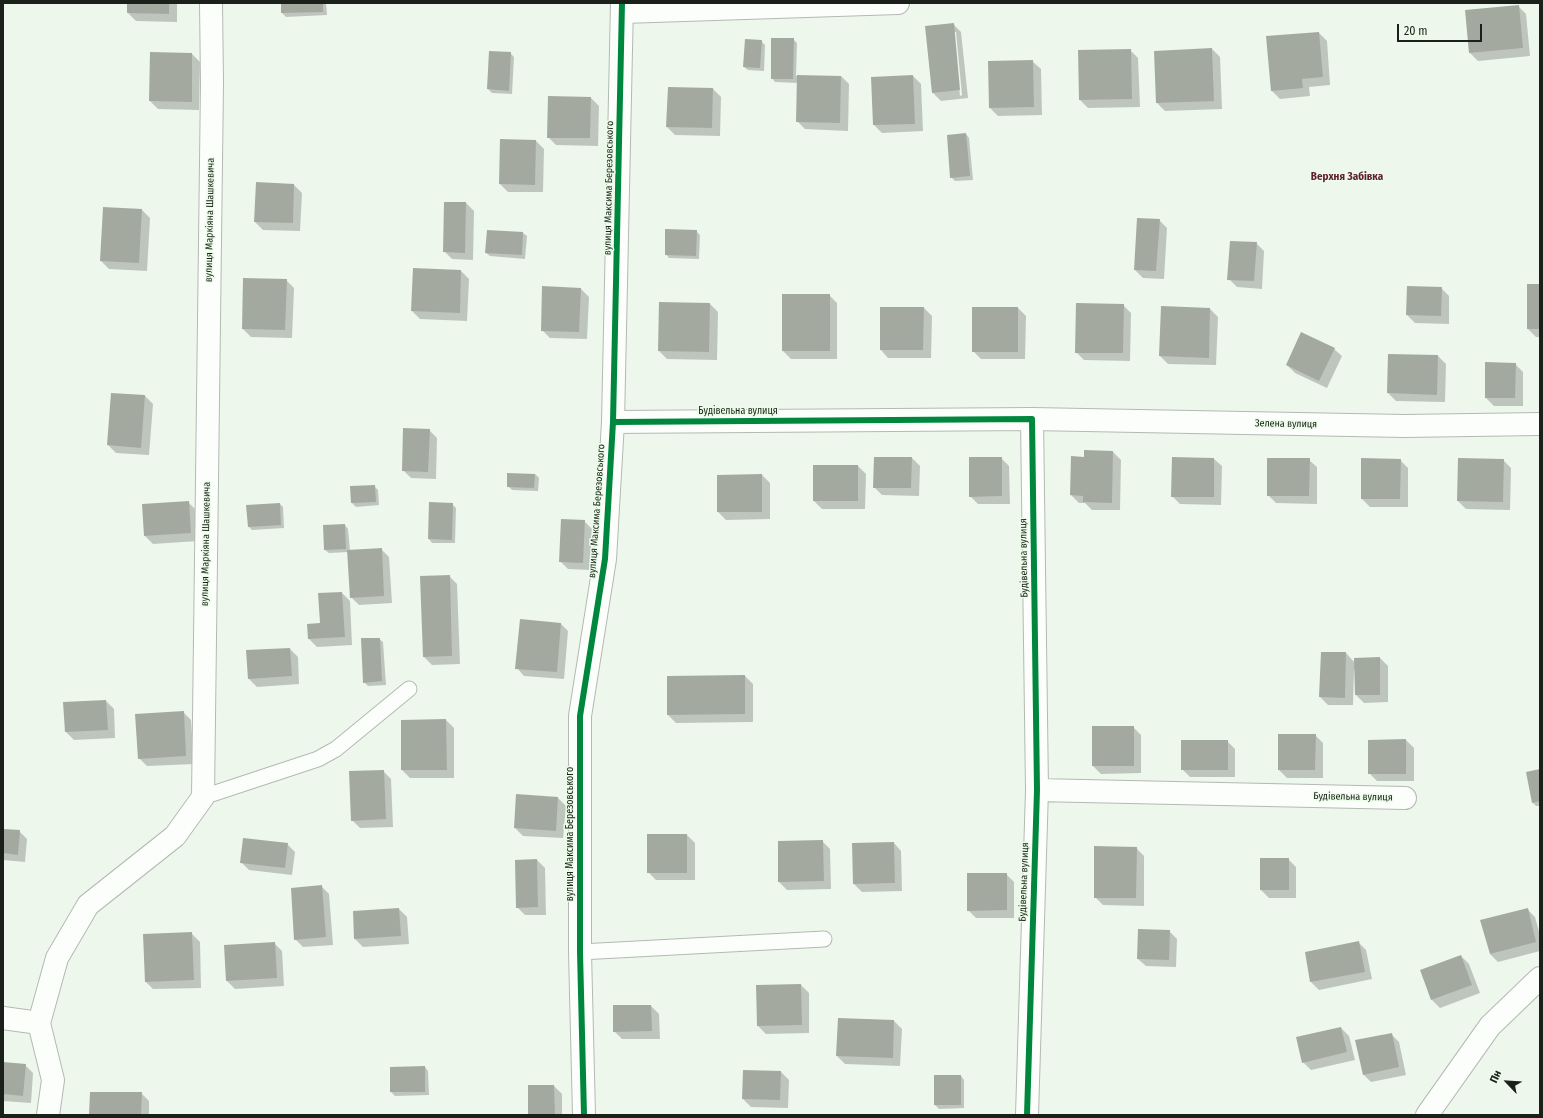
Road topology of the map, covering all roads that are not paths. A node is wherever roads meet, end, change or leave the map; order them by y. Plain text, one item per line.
1 (212, 3) edge
2 (898, 3) edge
3 (623, 7) edge
4 (1032, 419) junction
5 (613, 422) junction
6 (1540, 424) edge
7 (409, 689) dead end
8 (1037, 790) junction
9 (203, 797) junction
10 (1406, 798) dead end
11 (824, 939) dead end
12 (580, 952) junction
13 (1540, 978) edge
14 (3, 1018) edge
15 (39, 1023) junction
16 (48, 1115) edge
17 (584, 1115) edge
18 (1027, 1115) edge
19 (1428, 1115) edge

1 - 9 street, вулиця Маркіяна Шашкевича
2 - 3 street
3 - 5 street, вулиця Максима Березовського
4 - 5 street, Будівельна вулиця
4 - 6 street, Зелена вулиця
4 - 8 street, Будівельна вулиця
5 - 12 street, вулиця Максима Березовського
7 - 9 lane
8 - 10 street, Будівельна вулиця
8 - 18 street, Будівельна вулиця
9 - 15 street
11 - 12 lane
12 - 17 street, вулиця Максима Березовського
13 - 19 street
14 - 15 street
15 - 16 street

